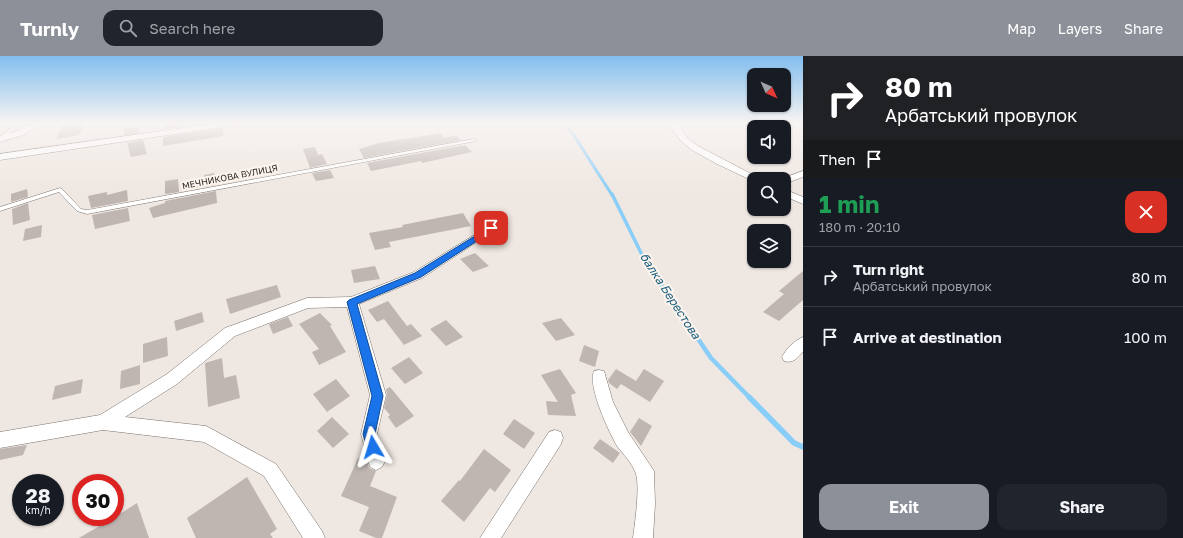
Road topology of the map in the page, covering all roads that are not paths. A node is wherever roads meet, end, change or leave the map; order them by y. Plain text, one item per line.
1 (80, 145) edge
2 (444, 145) edge
3 (693, 145) edge
4 (0, 157) edge
5 (803, 174) edge
6 (747, 175) edge
7 (791, 178) edge
8 (791, 195) edge
9 (803, 201) edge
10 (0, 210) edge
11 (491, 228) dead end
12 (352, 302) junction
13 (803, 343) edge
14 (789, 357) dead end
15 (599, 376) dead end
16 (103, 422) junction
17 (555, 438) dead end
18 (0, 440) edge
19 (376, 461) dead end
20 (315, 538) edge
21 (490, 538) edge
22 (643, 538) edge

1 - 4 street
2 - 10 lane, МЕЧНИКОВА ВУЛИЦЯ
3 - 6 street
5 - 7 street
8 - 9 street
11 - 12 street
12 - 16 street
12 - 19 street
13 - 14 street
15 - 22 street
16 - 18 street
16 - 20 street
17 - 21 street

